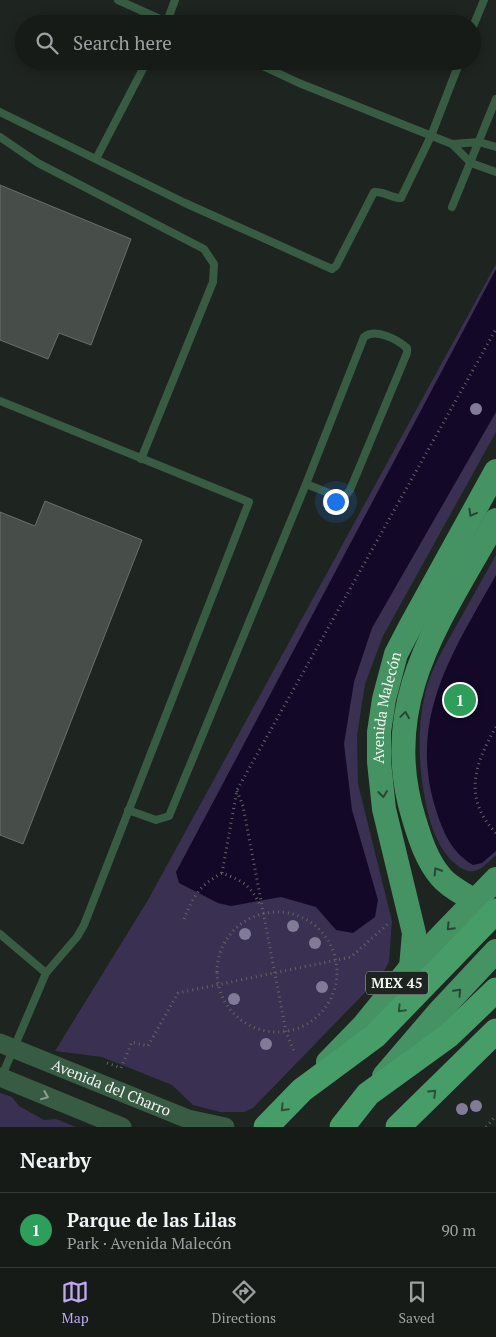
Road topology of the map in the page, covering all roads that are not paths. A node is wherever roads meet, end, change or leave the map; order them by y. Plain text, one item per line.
1 (120, 0) edge
2 (176, 0) edge
3 (484, 0) edge
4 (151, 15) edge
5 (171, 15) edge
6 (478, 15) edge
7 (142, 70) edge
8 (271, 70) edge
9 (457, 70) edge
10 (496, 99) edge
11 (0, 112) edge
12 (431, 136) junction
13 (0, 137) edge
14 (479, 142) junction
15 (452, 144) junction
16 (496, 147) edge
17 (96, 159) junction
18 (471, 163) junction
19 (496, 172) edge
20 (452, 207) dead end
21 (0, 401) edge
22 (141, 459) junction
23 (496, 471) edge
24 (306, 484) junction
25 (496, 520) edge
26 (128, 810) junction
27 (496, 879) edge
28 (485, 906) edge
29 (0, 934) edge
30 (496, 951) edge
31 (410, 967) junction
32 (46, 973) junction
33 (496, 990) edge
34 (496, 1031) edge
35 (6, 1046) edge
36 (1, 1078) edge
37 (302, 1090) junction
38 (368, 1094) junction
39 (122, 1127) edge
40 (225, 1127) edge
41 (266, 1127) edge
42 (342, 1127) edge
43 (398, 1127) edge

1 - 4 lane
2 - 5 lane
3 - 6 lane
7 - 17 lane
8 - 12 lane
9 - 12 lane
10 - 14 lane
11 - 17 lane
12 - 15 lane
12 - 17 lane
13 - 22 lane
14 - 15 lane
14 - 16 lane
14 - 18 lane
15 - 18 lane
18 - 19 lane
18 - 20 lane
21 - 22 lane
22 - 26 lane
23 -> 31 main road, Avenida Malecón
24 - 24 lane
24 - 26 lane
28 -> 25 main road, Avenida Malecón
26 - 32 lane
27 - 28 main road, MEX 45
28 -> 31 main road, MEX 45
28 -> 37 highway
29 - 32 lane
38 -> 30 main road, MEX 45
31 - 37 main road, MEX 45
32 - 35 lane
33 - 38 highway
43 -> 34 highway
35 - 36 lane
35 - 40 street, Avenida del Charro
36 -> 39 street
37 -> 41 highway, MEX 45
38 - 42 highway, MEX 45

